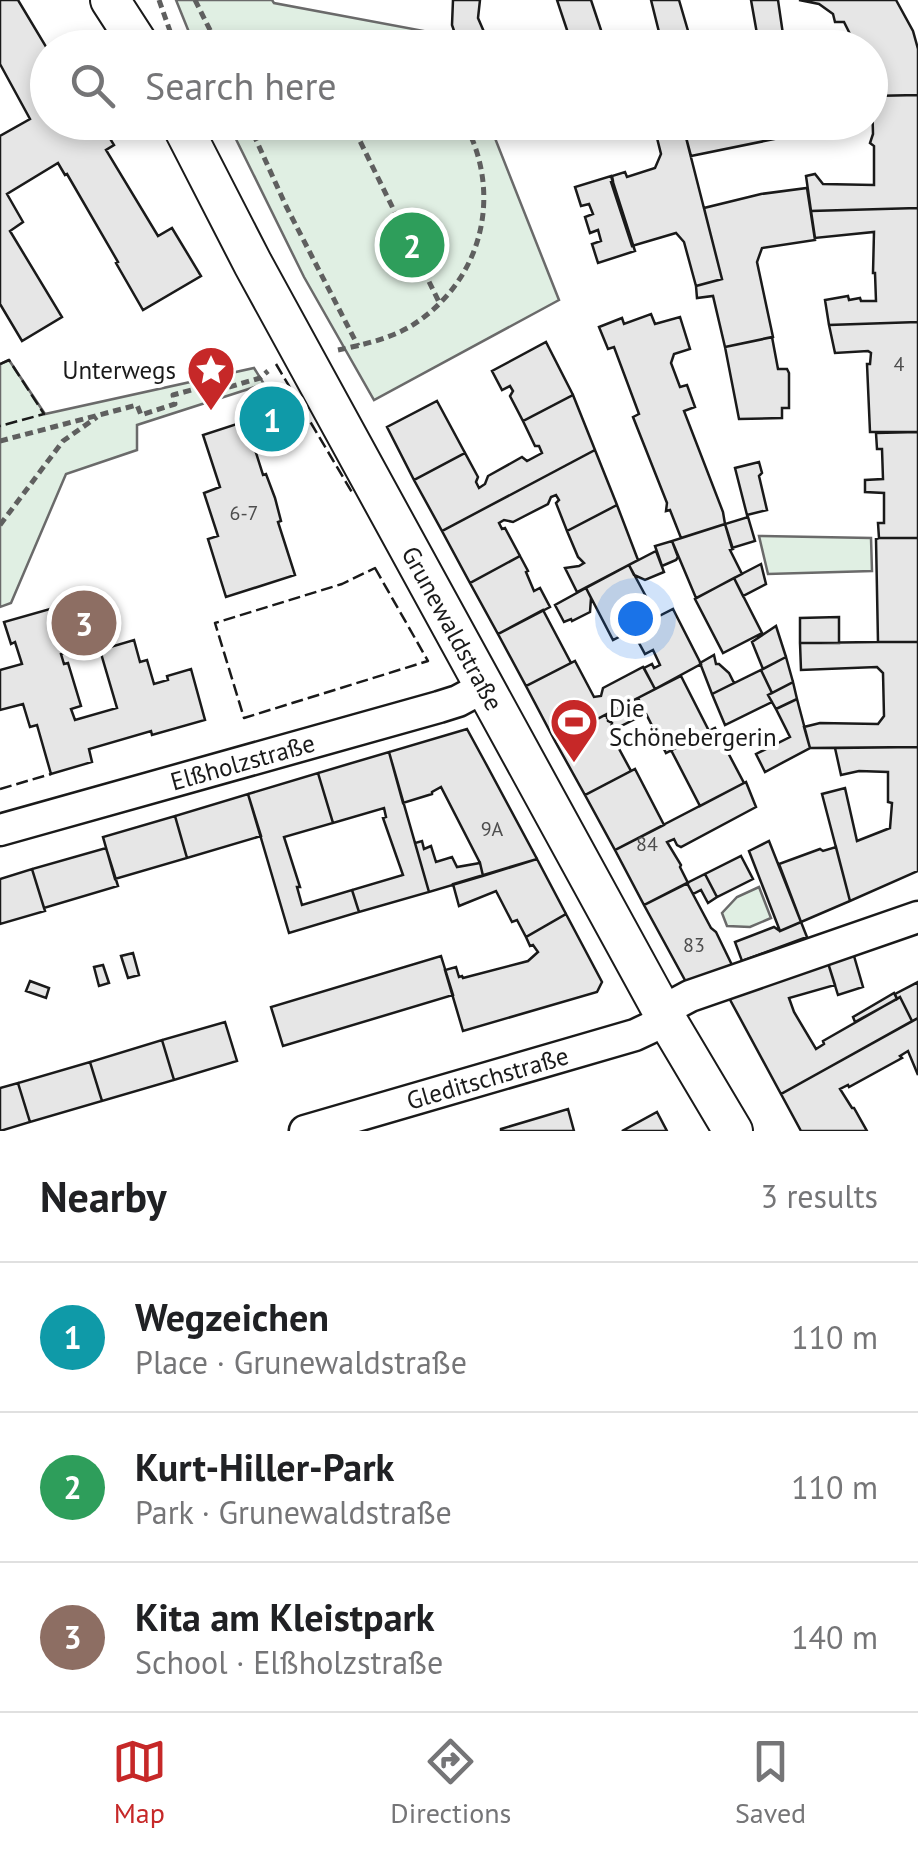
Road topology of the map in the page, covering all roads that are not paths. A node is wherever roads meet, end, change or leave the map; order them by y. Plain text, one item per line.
1 (110, 0) edge
2 (131, 0) edge
3 (139, 30) edge
4 (145, 30) edge
5 (189, 140) edge
6 (486, 686) junction
7 (0, 830) edge
8 (918, 916) edge
9 (665, 1015) junction
10 (305, 1131) edge
11 (733, 1131) edge

1 - 3 main road
2 - 4 main road
5 - 6 main road, Grunewaldstraße
6 - 7 street, Elßholzstraße
6 - 9 main road, Grunewaldstraße
8 - 9 street, Gleditschstraße
9 - 10 street, Gleditschstraße
9 - 11 main road, Grunewaldstraße

